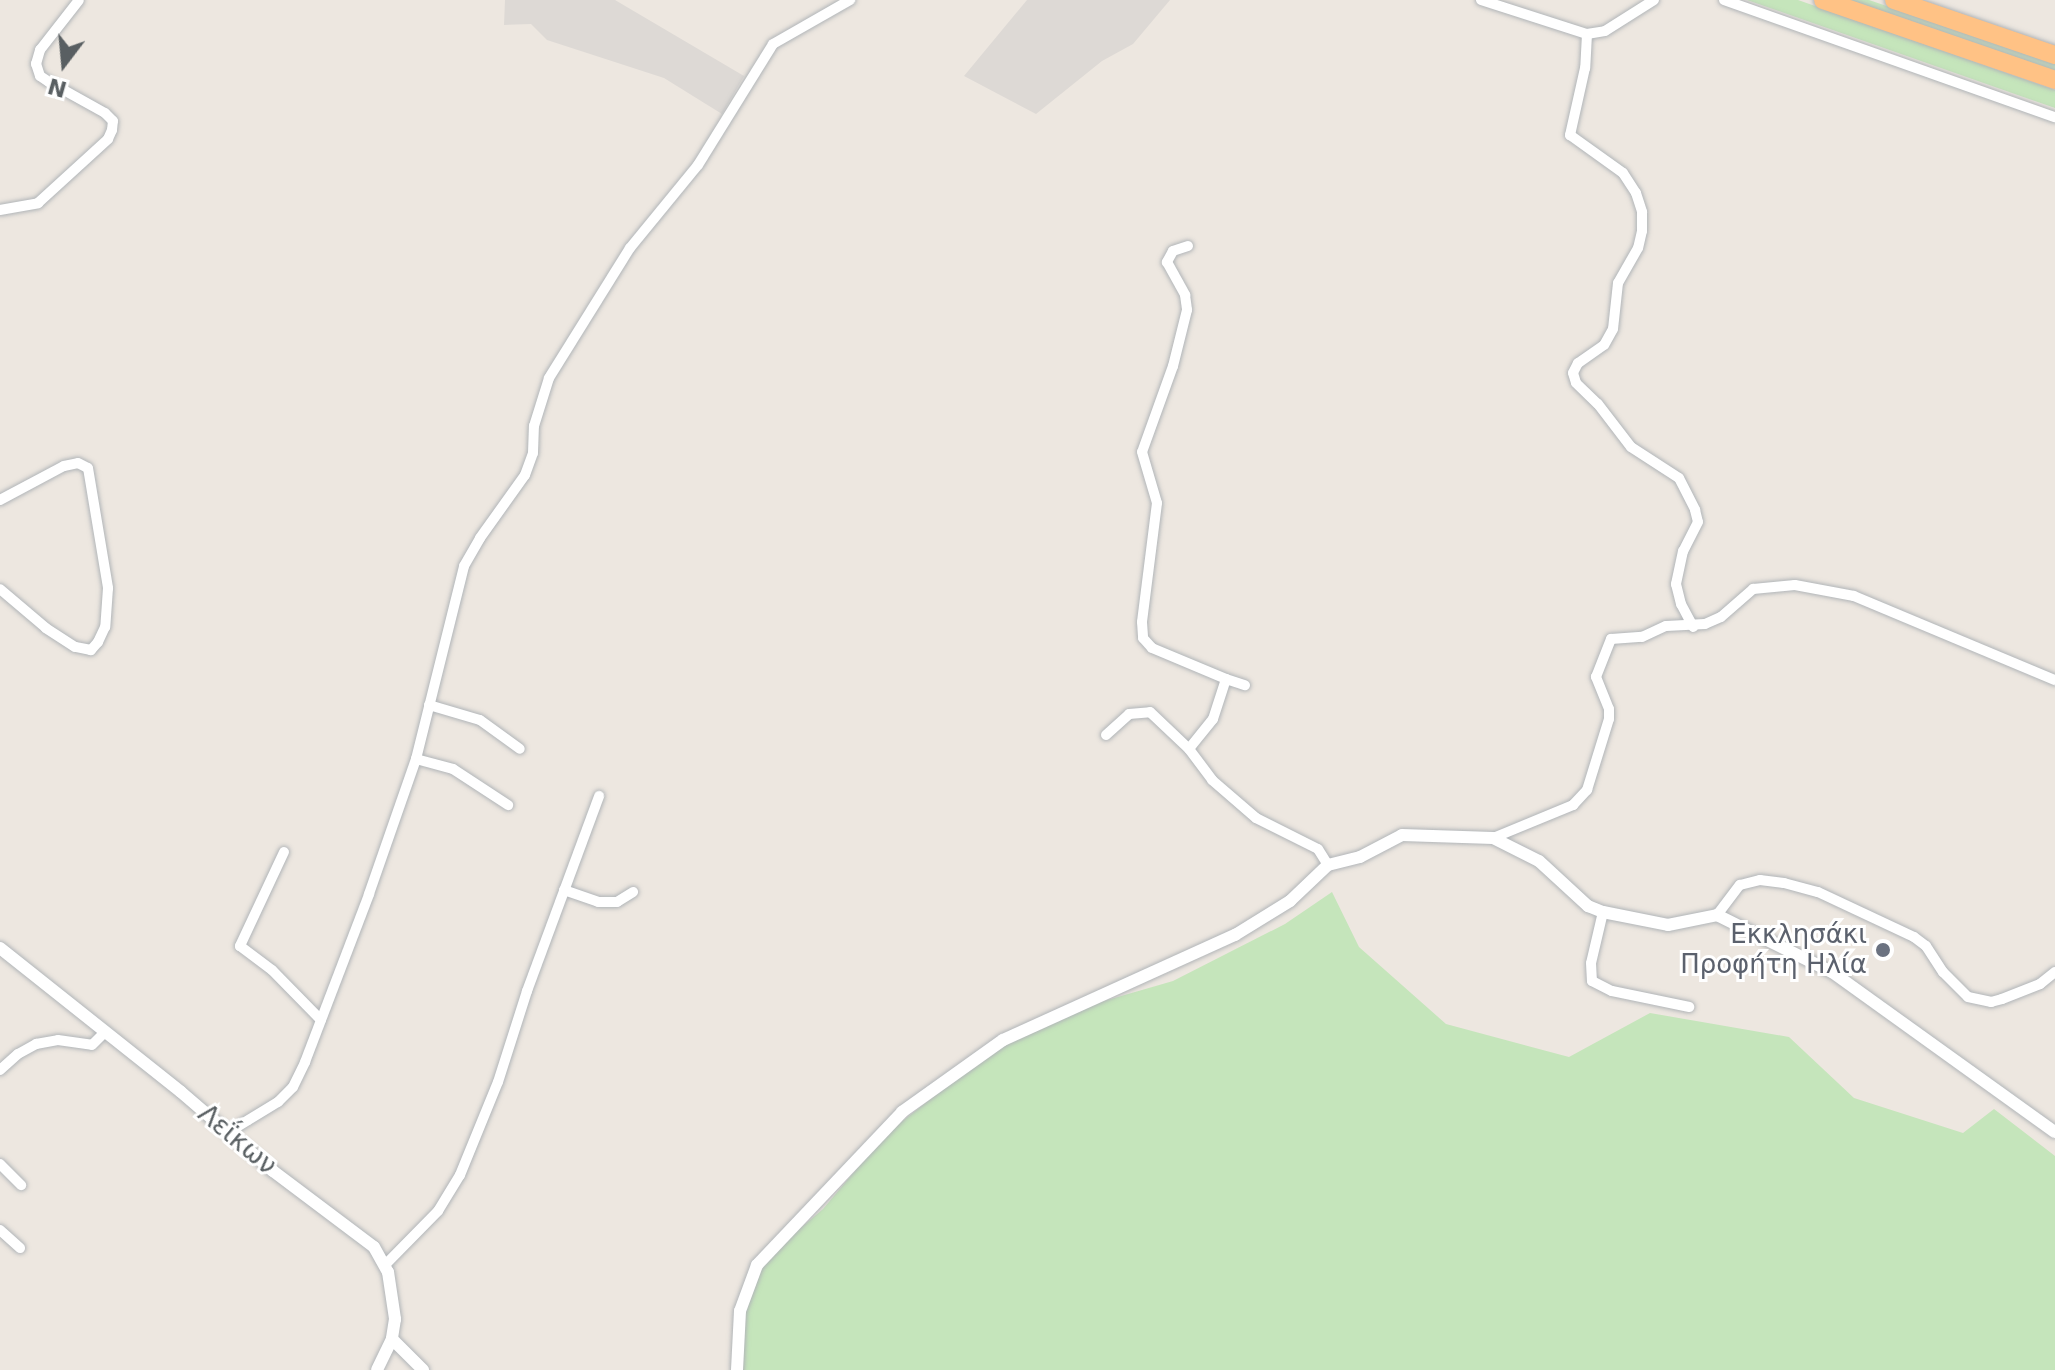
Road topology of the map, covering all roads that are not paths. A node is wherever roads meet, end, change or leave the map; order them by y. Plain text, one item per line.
1 (79, 0) edge
2 (850, 0) edge
3 (1481, 0) edge
4 (1654, 0) edge
5 (1724, 0) edge
6 (1823, 0) edge
7 (1894, 0) edge
8 (1587, 34) junction
9 (2055, 55) edge
10 (2055, 80) edge
11 (2055, 117) edge
12 (0, 210) edge
13 (1188, 246) dead end
14 (0, 500) edge
15 (0, 589) edge
16 (1693, 627) junction
17 (1226, 679) junction
18 (2055, 680) edge
19 (1245, 685) dead end
20 (429, 705) junction
21 (1106, 735) dead end
22 (520, 749) dead end
23 (1189, 749) junction
24 (416, 759) junction
25 (599, 796) dead end
26 (508, 805) dead end
27 (1493, 838) junction
28 (284, 852) dead end
29 (1328, 865) junction
30 (564, 890) junction
31 (633, 892) dead end
32 (1603, 912) junction
33 (1717, 915) junction
34 (0, 948) edge
35 (2055, 972) edge
36 (1689, 1007) dead end
37 (321, 1020) junction
38 (105, 1032) junction
39 (0, 1070) edge
40 (2055, 1132) edge
41 (227, 1133) junction
42 (0, 1164) edge
43 (21, 1185) dead end
44 (0, 1230) edge
45 (20, 1248) dead end
46 (385, 1265) junction
47 (392, 1339) junction
48 (377, 1370) edge
49 (423, 1370) edge
50 (737, 1370) edge

1 - 12 street
2 - 20 street
3 - 8 street
4 - 8 street
5 - 11 street
6 - 10 highway
7 - 9 highway
8 - 16 street
13 - 17 street
14 - 15 street
16 - 18 street
16 - 27 street
17 - 19 street
17 - 23 street
20 - 22 street
20 - 24 street
21 - 23 street
23 - 29 street
24 - 26 street
24 - 37 street
25 - 30 street
27 - 29 street
27 - 32 street
28 - 37 street
29 - 50 street
30 - 31 street
30 - 46 street
32 - 33 street
32 - 36 street
33 - 35 street
33 - 40 street
34 - 38 street, Λεΐκων
37 - 41 street
38 - 39 street
38 - 41 street, Λεΐκων
41 - 46 street, Λεΐκων
42 - 43 street
44 - 45 street
46 - 47 street
47 - 48 street
47 - 49 street

